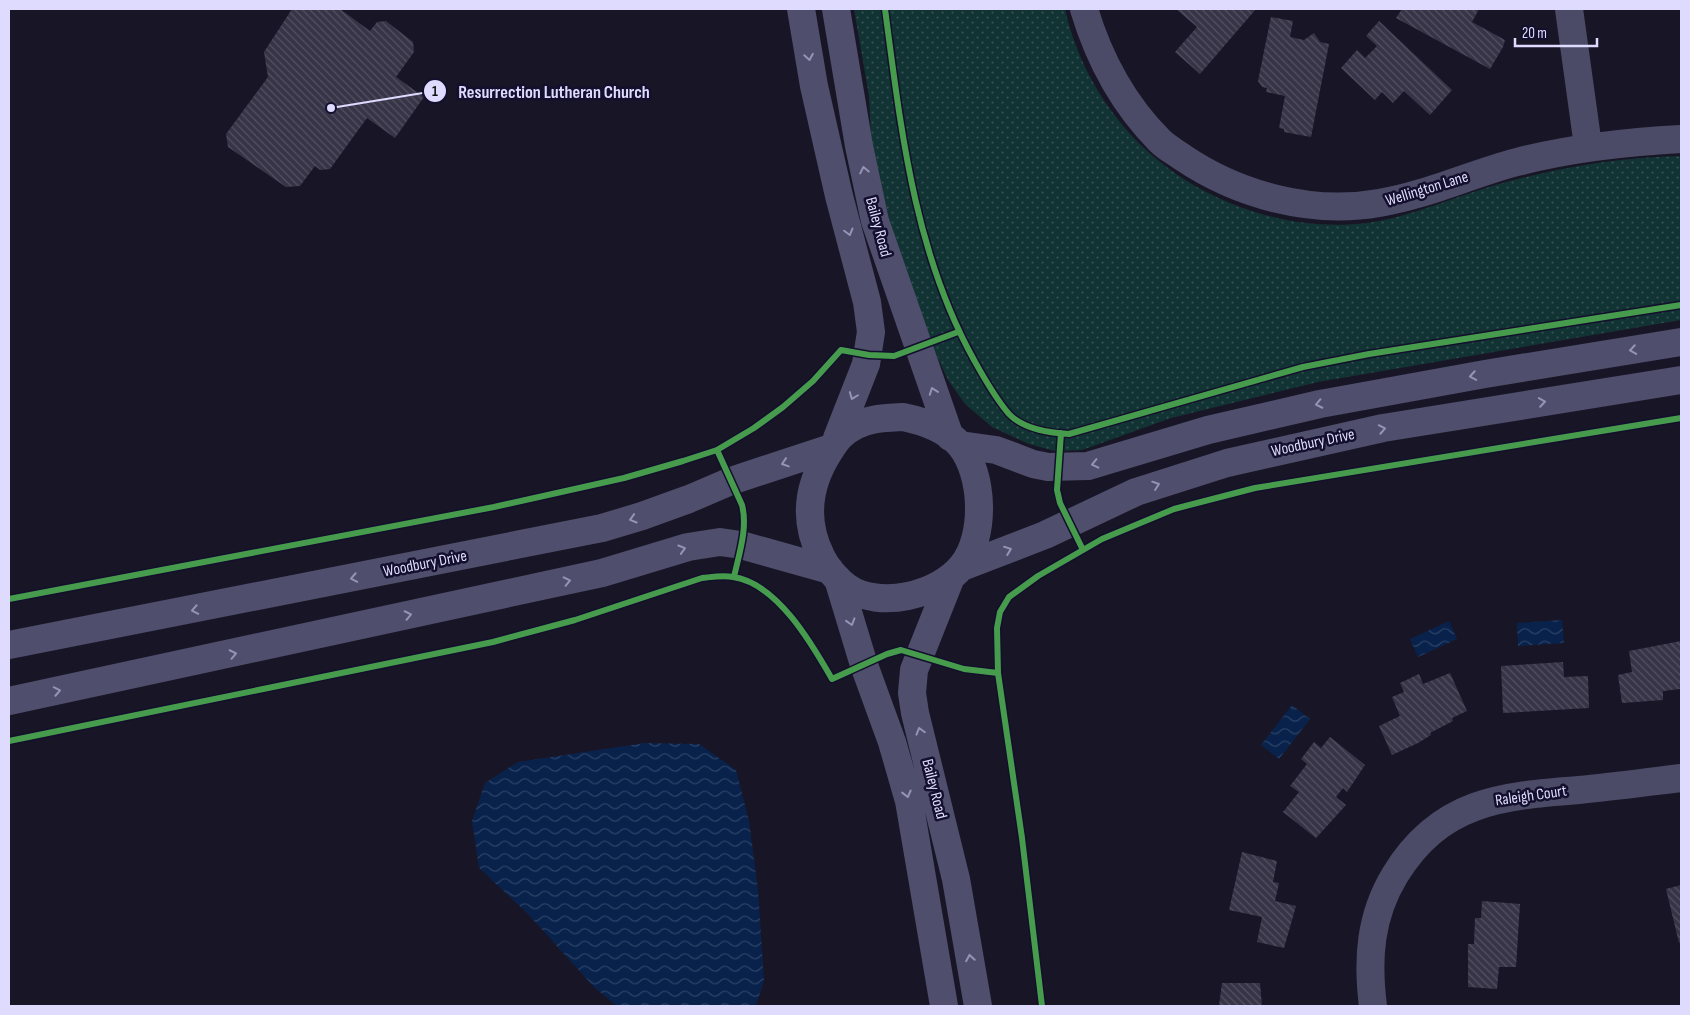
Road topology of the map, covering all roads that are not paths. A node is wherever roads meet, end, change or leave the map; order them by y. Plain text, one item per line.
1 (801, 9) edge
2 (836, 9) edge
3 (1084, 9) edge
4 (1569, 9) edge
5 (1681, 139) edge
6 (1588, 146) junction
7 (1681, 342) edge
8 (1681, 380) edge
9 (955, 441) junction
10 (834, 443) junction
11 (956, 572) junction
12 (834, 574) junction
13 (9, 645) edge
14 (9, 701) edge
15 (1681, 778) edge
16 (944, 1006) edge
17 (978, 1006) edge
18 (1373, 1006) edge

1 -> 10 main road, Bailey Road
9 -> 2 main road, Bailey Road
3 - 6 street, Wellington Lane
4 - 6 street
5 - 6 street, Wellington Lane
7 -> 9 main road
11 -> 8 main road, Woodbury Drive
9 - 10 main road
9 - 11 main road
10 - 12 main road
10 -> 13 main road, Woodbury Drive
11 - 12 main road
17 -> 11 main road, Bailey Road
14 -> 12 main road
12 -> 16 main road, Bailey Road
15 - 18 street, Raleigh Court

